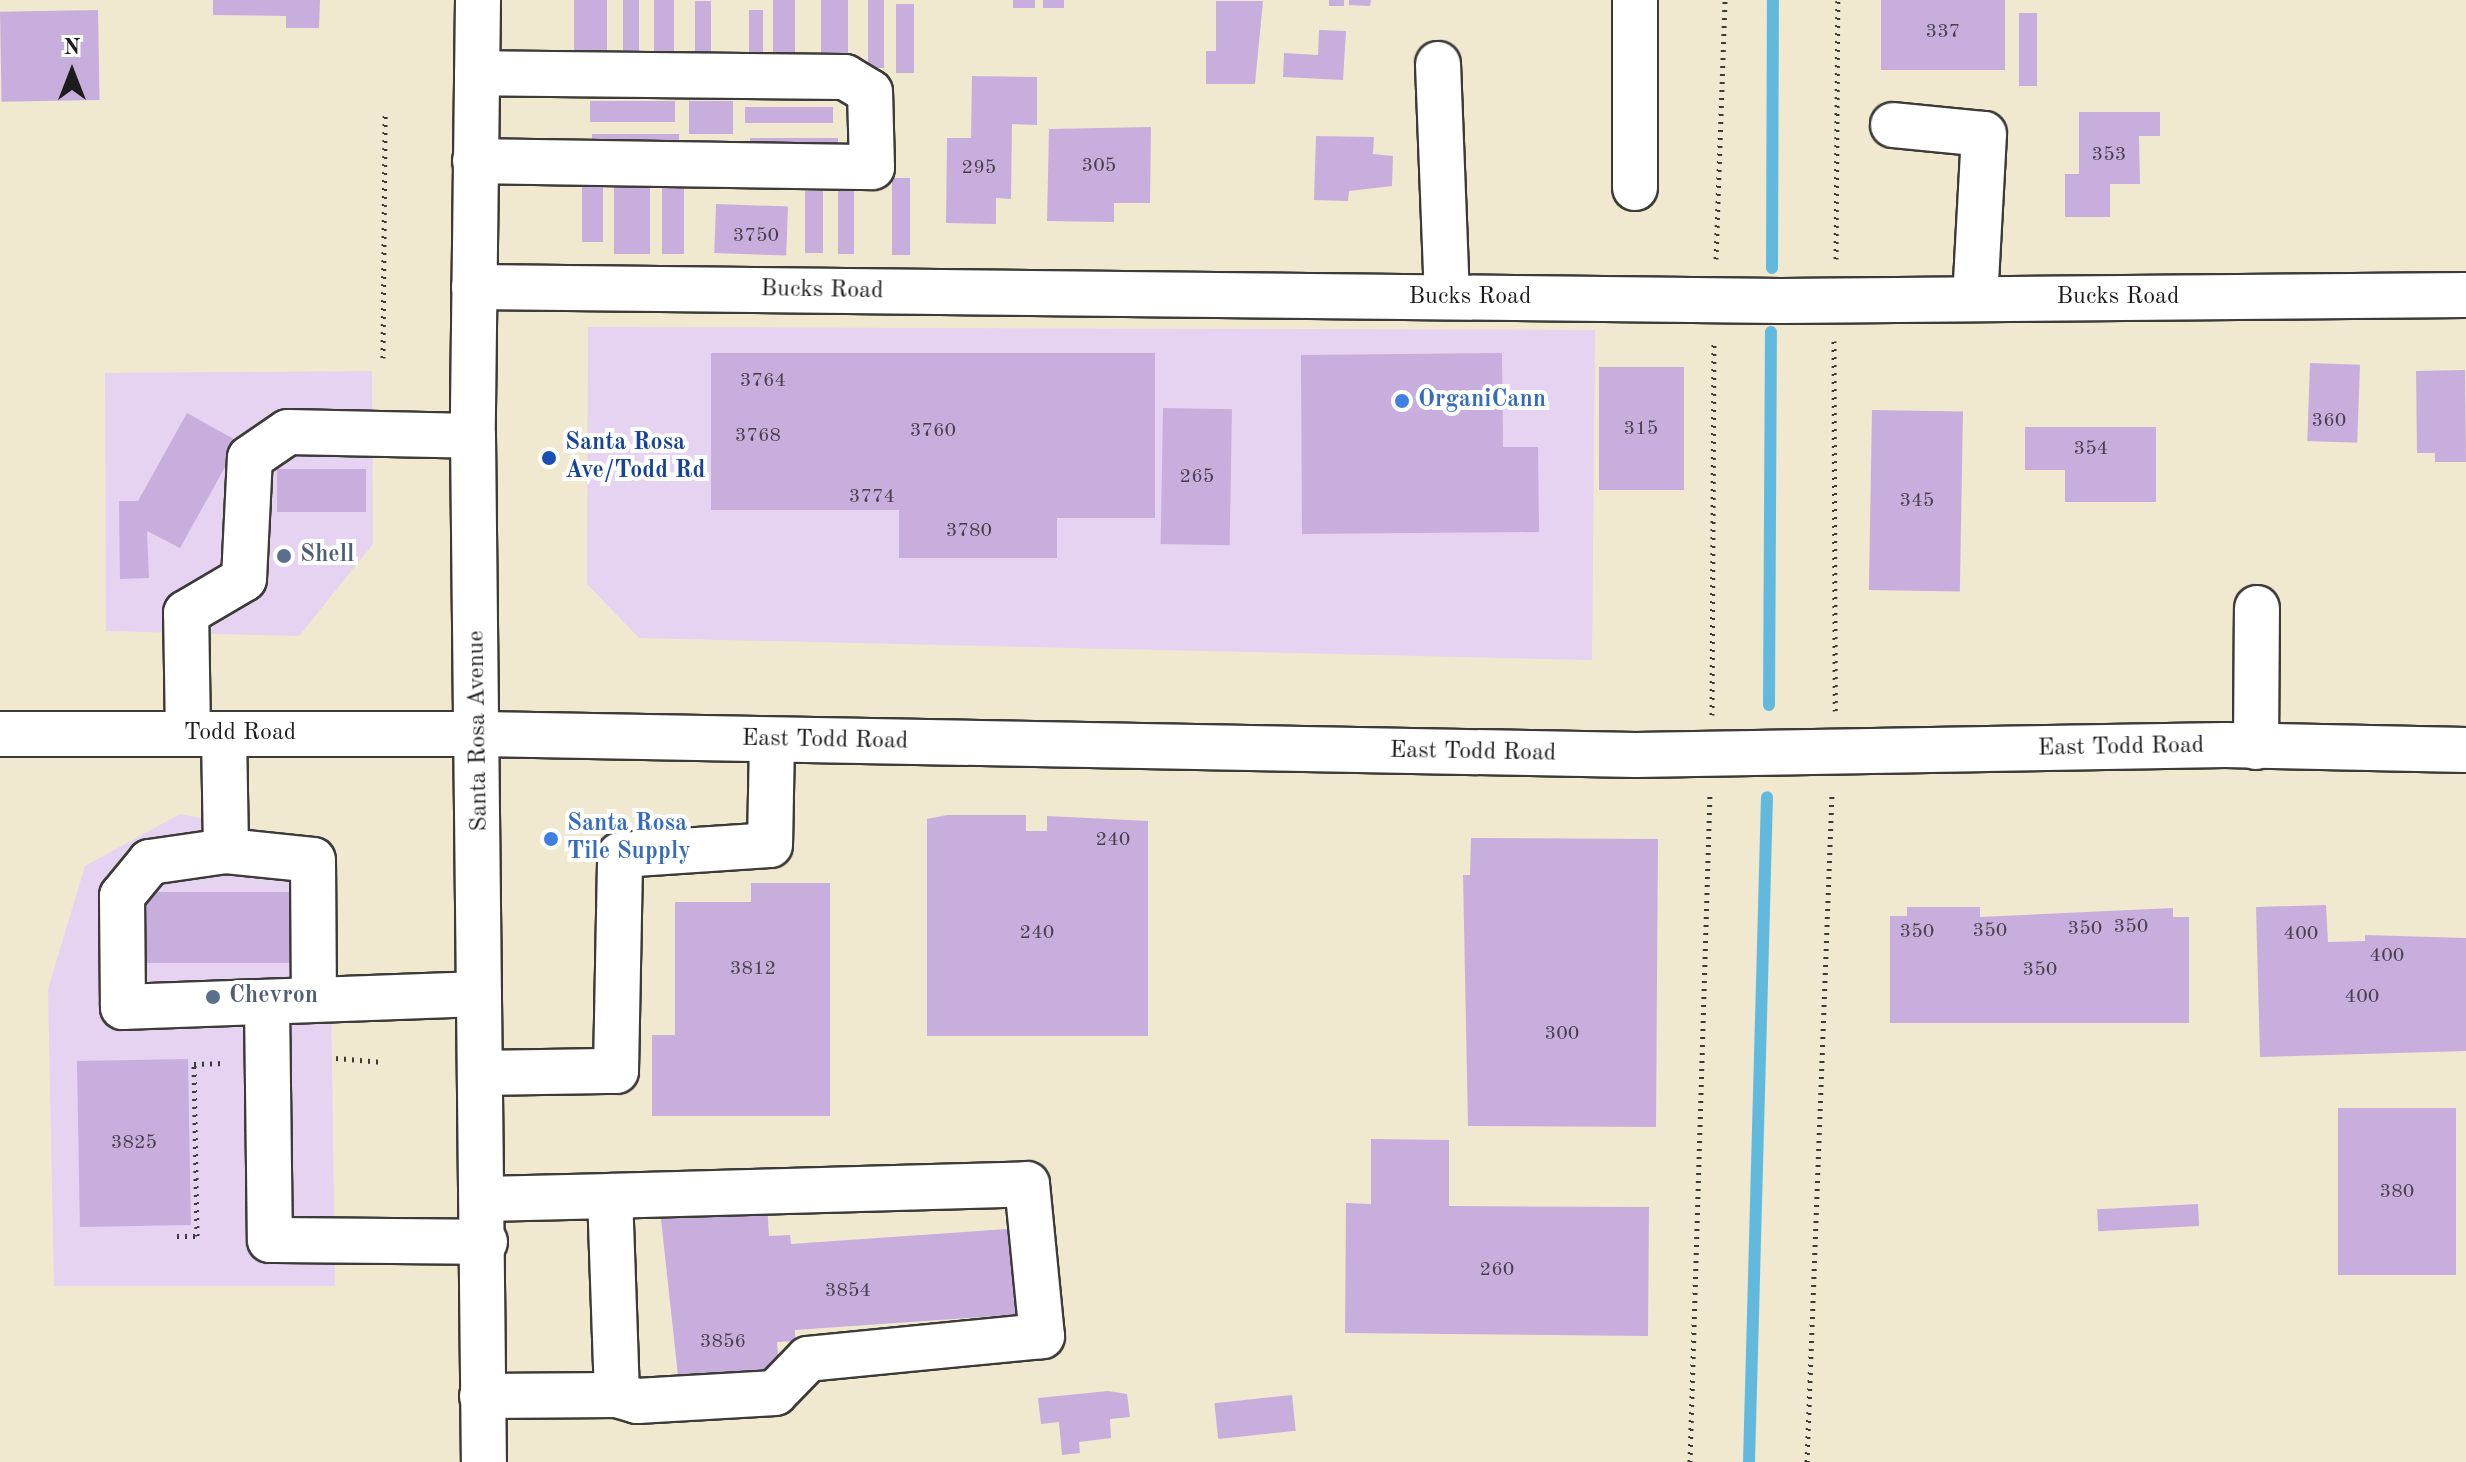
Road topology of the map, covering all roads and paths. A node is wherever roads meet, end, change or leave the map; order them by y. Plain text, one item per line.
1 (478, 0) edge
2 (1635, 0) edge
3 (1725, 0) edge
4 (1838, 0) edge
5 (1438, 64) dead end
6 (477, 73) junction
7 (385, 115) dead end
8 (1893, 125) dead end
9 (475, 161) junction
10 (1635, 188) dead end
11 (474, 287) junction
12 (2466, 295) edge
13 (1447, 297) junction
14 (1975, 299) junction
15 (1714, 300) junction
16 (1835, 300) junction
17 (383, 358) dead end
18 (473, 436) junction
19 (2257, 608) dead end
20 (0, 734) edge
21 (206, 734) junction
22 (480, 734) junction
23 (772, 741) junction
24 (2256, 747) junction
25 (2466, 750) edge
26 (1835, 753) junction
27 (1711, 754) junction
28 (226, 851) junction
29 (479, 994) junction
30 (314, 996) junction
31 (267, 1004) junction
32 (336, 1058) dead end
33 (231, 1062) dead end
34 (383, 1062) dead end
35 (484, 1073) junction
36 (610, 1196) junction
37 (485, 1220) junction
38 (177, 1236) dead end
39 (617, 1395) junction
40 (482, 1396) junction
41 (484, 1462) edge
42 (1690, 1462) edge
43 (1807, 1462) edge

1 - 6 street, Santa Rosa Avenue
2 - 10 street
3 - 15 path
4 - 16 path
5 - 13 street
6 - 9 street, Santa Rosa Avenue
6 - 9 street
7 - 17 path
8 - 14 street
9 - 11 street, Santa Rosa Avenue
11 - 13 street, Bucks Road
11 - 18 street, Santa Rosa Avenue
12 - 14 street, Bucks Road
13 - 15 street, Bucks Road
14 - 16 street, Bucks Road
15 - 16 street, Bucks Road
15 - 27 path
16 - 26 path
18 - 21 street
18 - 22 street, Santa Rosa Avenue
19 - 24 street
20 - 21 street, Todd Road
21 - 22 street, Todd Road
21 - 28 street
22 - 23 street, East Todd Road
22 - 29 street, Santa Rosa Avenue
23 - 27 street, East Todd Road
23 - 35 street
24 - 25 street, East Todd Road
24 - 26 street, East Todd Road
26 - 27 street, East Todd Road
26 - 43 path
27 - 42 path
28 - 30 street
28 - 31 street
29 - 30 street
29 - 35 street, Santa Rosa Avenue
30 - 31 street
31 - 37 street
32 - 34 path
33 - 38 path
35 - 37 street, Santa Rosa Avenue
36 - 37 street
36 - 39 street
36 - 39 street
37 - 40 street, Santa Rosa Avenue
39 - 40 street
40 - 41 street, Santa Rosa Avenue

